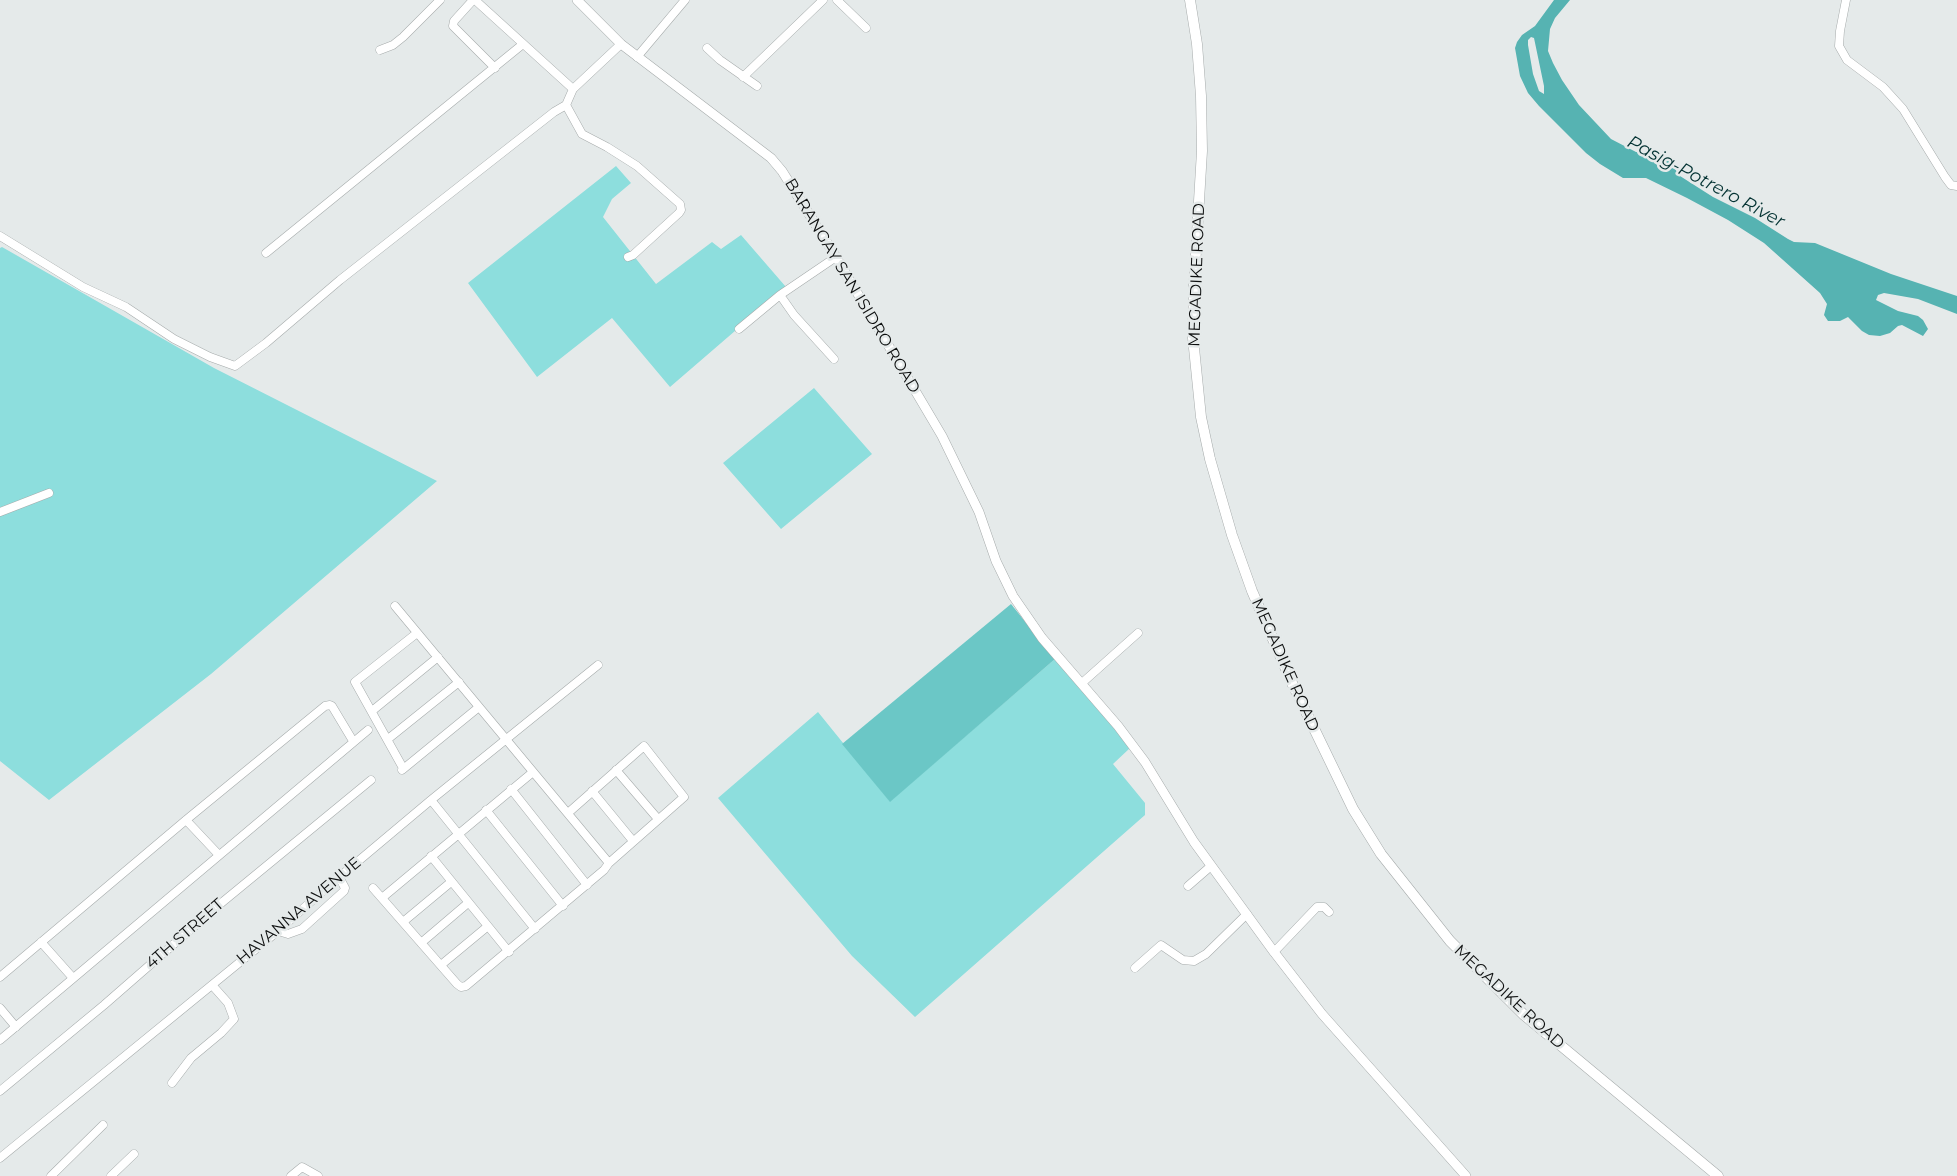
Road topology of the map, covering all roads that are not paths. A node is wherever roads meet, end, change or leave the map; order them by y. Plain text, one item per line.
1 (440, 0) edge
2 (474, 0) edge
3 (576, 0) edge
4 (685, 0) edge
5 (823, 0) edge
6 (837, 0) edge
7 (1190, 0) edge
8 (1846, 0) edge
9 (866, 28) dead end
10 (523, 44) junction
11 (621, 44) junction
12 (707, 48) dead end
13 (380, 50) dead end
14 (637, 57) junction
15 (495, 68) junction
16 (744, 77) junction
17 (757, 86) dead end
18 (573, 89) junction
19 (566, 105) junction
20 (1957, 186) edge
21 (0, 236) edge
22 (266, 253) dead end
23 (628, 257) dead end
24 (836, 257) junction
25 (780, 295) junction
26 (739, 329) dead end
27 (834, 359) dead end
28 (49, 493) dead end
29 (0, 512) edge
30 (395, 606) dead end
31 (417, 633) junction
32 (1138, 633) dead end
33 (438, 657) junction
34 (598, 665) dead end
35 (458, 682) junction
36 (1082, 683) junction
37 (479, 707) junction
38 (372, 711) junction
39 (368, 730) dead end
40 (507, 738) junction
41 (388, 739) junction
42 (353, 741) junction
43 (616, 770) junction
44 (533, 772) junction
45 (372, 780) dead end
46 (511, 789) junction
47 (592, 791) junction
48 (431, 800) junction
49 (486, 810) junction
50 (568, 813) junction
51 (658, 819) junction
52 (186, 820) junction
53 (458, 834) junction
54 (633, 841) junction
55 (218, 854) junction
56 (431, 856) junction
57 (609, 862) junction
58 (1211, 866) junction
59 (339, 877) junction
60 (451, 882) junction
61 (587, 885) junction
62 (1188, 886) dead end
63 (372, 888) dead end
64 (382, 898) junction
65 (468, 903) junction
66 (563, 906) junction
67 (1329, 912) dead end
68 (1247, 914) junction
69 (403, 922) junction
70 (488, 926) junction
71 (535, 929) junction
72 (278, 931) junction
73 (41, 942) junction
74 (421, 943) junction
75 (509, 952) junction
76 (1274, 952) junction
77 (441, 965) junction
78 (1135, 968) dead end
79 (0, 977) edge
80 (73, 978) junction
81 (212, 985) junction
82 (0, 1008) edge
83 (16, 1027) junction
84 (0, 1040) edge
85 (172, 1084) dead end
86 (0, 1090) edge
87 (103, 1125) dead end
88 (134, 1154) dead end
89 (0, 1158) edge
90 (51, 1176) edge
91 (111, 1176) edge
92 (291, 1176) edge
93 (318, 1176) edge
94 (1466, 1176) edge
95 (1718, 1176) edge

1 - 13 street
2 - 10 street
2 - 15 street
3 - 11 street, BARANGAY SAN ISIDRO ROAD
4 - 14 street
5 - 16 street
6 - 9 street
7 - 95 main road, MEGADIKE ROAD
8 - 20 street
10 - 15 street
10 - 18 street
11 - 14 street, BARANGAY SAN ISIDRO ROAD
11 - 18 street
12 - 16 street
14 - 24 street, BARANGAY SAN ISIDRO ROAD
15 - 22 street
16 - 17 street
18 - 19 street
19 - 21 street
19 - 23 street
24 - 25 street
24 - 36 street, BARANGAY SAN ISIDRO ROAD
25 - 26 street
25 - 27 street
28 - 29 street
30 - 31 street
31 - 33 street
31 - 38 street
32 - 36 street
33 - 35 street
33 - 38 street
34 - 40 street, HAVANNA AVENUE
35 - 37 street
35 - 41 street
36 - 58 street, BARANGAY SAN ISIDRO ROAD
37 - 40 street
37 - 41 street
38 - 41 street
39 - 42 street
40 - 44 street
40 - 48 street, HAVANNA AVENUE
42 - 52 street
42 - 55 street
43 - 47 street
43 - 51 street
43 - 51 street
44 - 46 street
44 - 50 street
45 - 86 street, 4TH STREET
46 - 49 street
46 - 61 street
47 - 50 street
47 - 54 street
48 - 53 street
48 - 59 street, HAVANNA AVENUE
49 - 53 street
49 - 66 street
50 - 57 street
51 - 54 street
52 - 55 street
52 - 73 street
53 - 56 street
53 - 71 street
54 - 57 street
55 - 80 street
56 - 60 street
56 - 64 street
57 - 61 street
58 - 62 street
58 - 68 street, BARANGAY SAN ISIDRO ROAD
59 - 72 street, HAVANNA AVENUE
59 - 72 street
60 - 65 street
60 - 69 street
61 - 66 street
63 - 64 street
64 - 69 street
65 - 70 street
65 - 74 street
66 - 71 street
67 - 76 street
68 - 76 street, BARANGAY SAN ISIDRO ROAD
68 - 78 street
69 - 74 street
70 - 75 street
70 - 77 street
71 - 75 street
72 - 81 street, HAVANNA AVENUE
73 - 79 street
73 - 80 street
74 - 77 street
75 - 77 street
76 - 94 street, BARANGAY SAN ISIDRO ROAD
80 - 83 street
81 - 85 street
81 - 89 street, HAVANNA AVENUE
82 - 83 street
83 - 84 street
87 - 90 street
88 - 91 street
92 - 93 street

